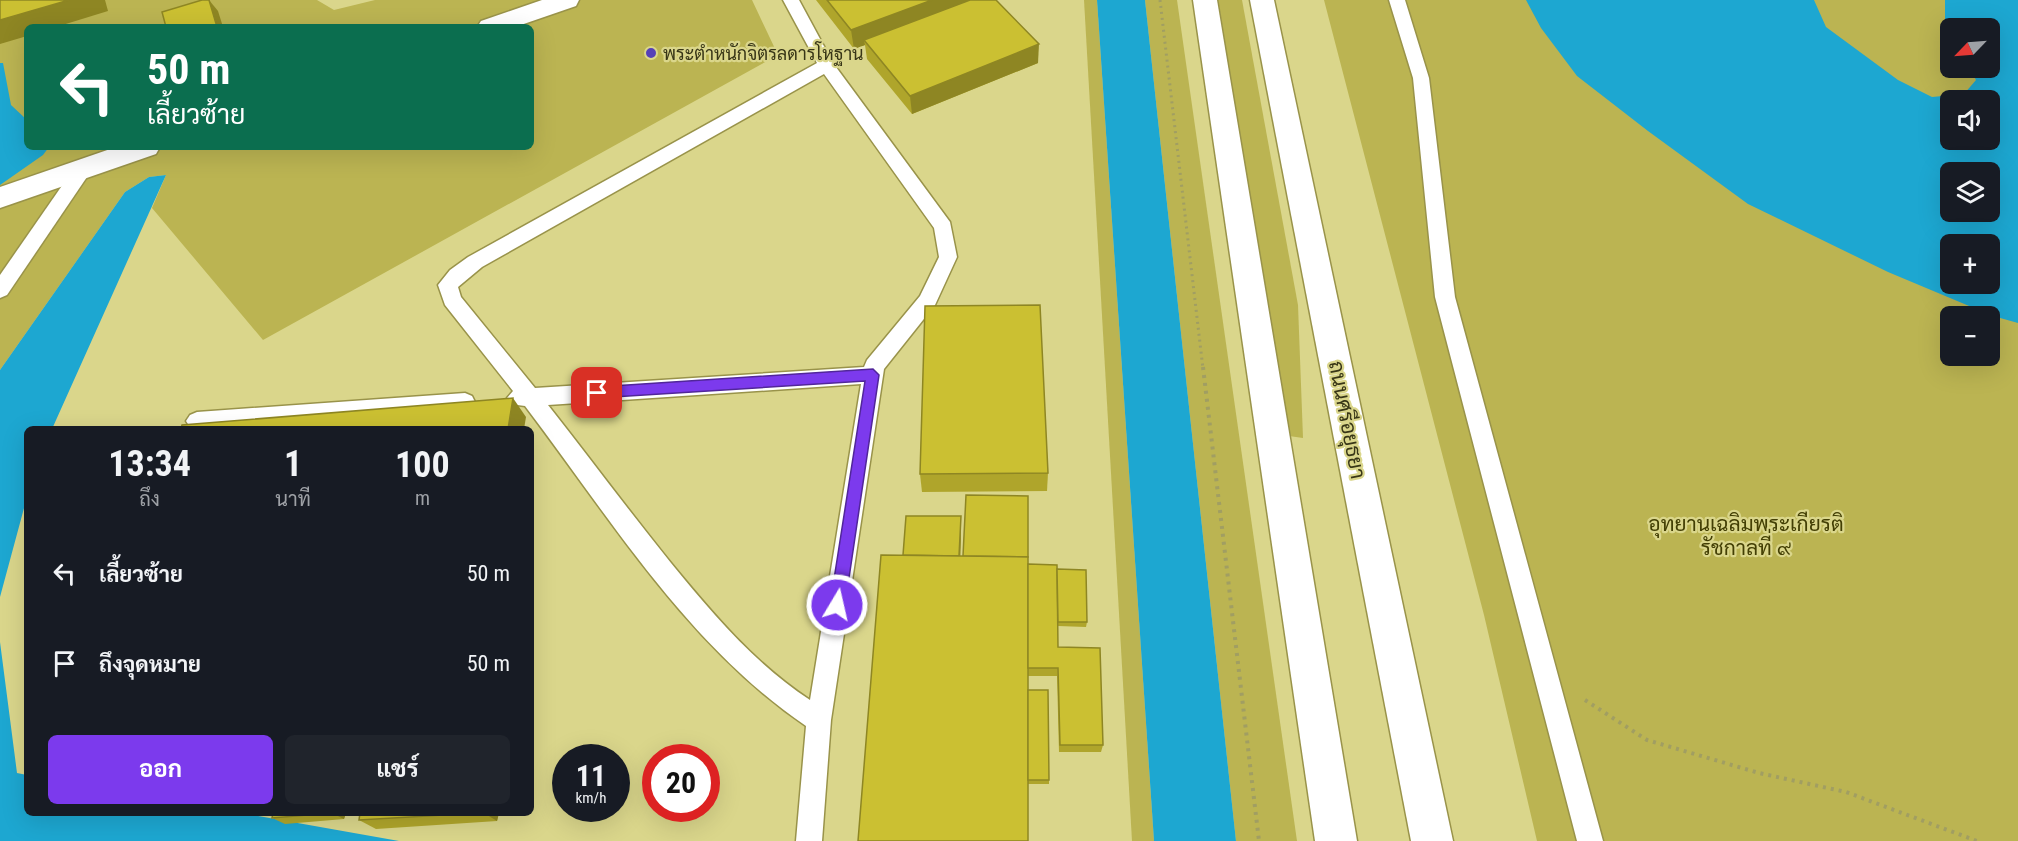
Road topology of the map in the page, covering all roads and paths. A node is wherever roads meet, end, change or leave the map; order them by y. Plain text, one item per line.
1 (567, 0) edge
2 (791, 0) edge
3 (1160, 0) edge
4 (1205, 0) edge
5 (1263, 0) edge
6 (1396, 0) edge
7 (499, 24) edge
8 (826, 65) junction
9 (137, 150) edge
10 (83, 169) junction
11 (0, 198) edge
12 (0, 290) edge
13 (873, 375) junction
14 (529, 397) junction
15 (197, 421) edge
16 (1545, 675) junction
17 (819, 720) junction
18 (809, 841) edge
19 (1259, 841) edge
20 (1336, 841) edge
21 (1432, 841) edge
22 (1590, 841) edge
23 (1977, 841) edge

1 - 7 main road
2 - 8 lane
3 - 19 path
4 - 20 main road
5 - 21 main road, ถนนศรีอยุธยา
6 - 16 lane
8 - 13 lane
8 - 14 lane
9 - 10 main road
10 - 11 main road
10 - 12 lane
13 - 14 lane
13 - 17 lane
14 - 15 lane
14 - 17 lane
16 - 22 lane
16 - 23 path
17 - 18 lane

